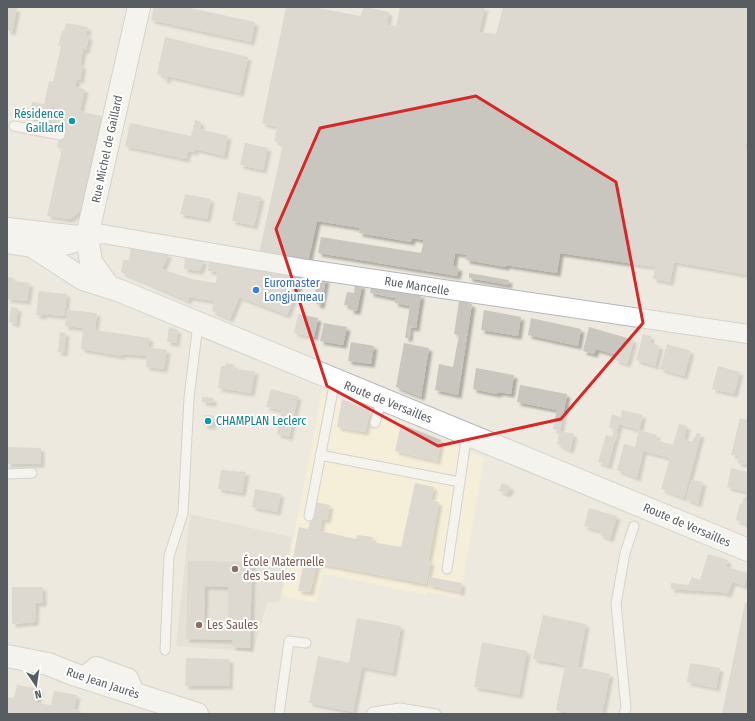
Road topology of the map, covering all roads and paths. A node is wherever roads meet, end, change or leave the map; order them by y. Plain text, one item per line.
1 (139, 7) edge
2 (14, 126) dead end
3 (60, 135) dead end
4 (7, 227) edge
5 (88, 236) junction
6 (7, 242) edge
7 (32, 246) junction
8 (109, 287) junction
9 (198, 324) junction
10 (748, 334) edge
11 (335, 380) junction
12 (382, 399) junction
13 (376, 423) dead end
14 (467, 434) junction
15 (320, 455) junction
16 (32, 473) dead end
17 (7, 474) edge
18 (460, 482) junction
19 (309, 516) dead end
20 (634, 526) dead end
21 (748, 550) edge
22 (446, 569) dead end
23 (306, 644) dead end
24 (165, 650) dead end
25 (7, 656) edge
26 (197, 714) edge
27 (279, 714) edge
28 (372, 714) edge
29 (436, 714) edge
30 (624, 714) edge

1 - 5 main road, Rue Michel de Gaillard
2 - 3 lane
4 - 5 street, Rue Mancelle
5 - 7 main road, Route de Versailles
5 - 8 main road, Rue Michel de Gaillard
5 - 10 street, Rue Mancelle
6 - 7 main road, Route de Versailles
7 - 8 main road, Route de Versailles
8 - 9 main road, Route de Versailles
9 - 11 main road, Route de Versailles
9 - 24 lane
11 - 12 main road, Route de Versailles
11 - 15 lane
12 - 13 lane
12 - 14 main road, Route de Versailles
14 - 18 lane
14 - 21 main road, Route de Versailles
15 - 18 lane
15 - 19 lane
16 - 17 lane
18 - 22 lane
20 - 30 lane
23 - 27 lane
25 - 26 main road, Rue Jean Jaurès
28 - 29 lane

